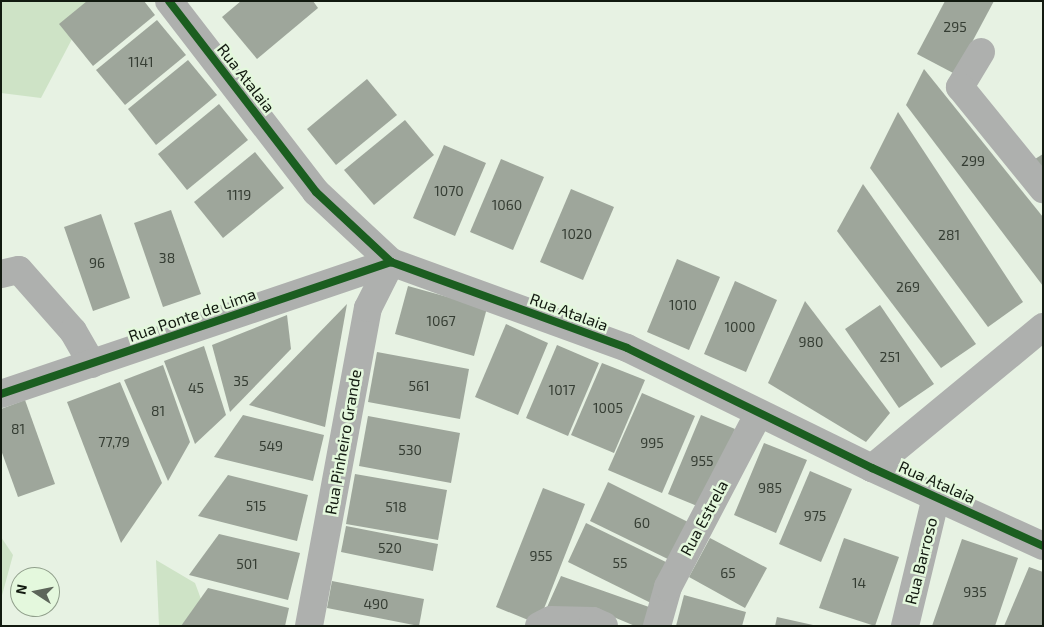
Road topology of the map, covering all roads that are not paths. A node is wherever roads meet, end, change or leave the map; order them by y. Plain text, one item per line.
1 (169, 1) edge
2 (981, 52) dead end
3 (1043, 189) edge
4 (391, 262) junction
5 (1, 274) edge
6 (1043, 327) edge
7 (92, 364) junction
8 (1, 394) edge
9 (759, 413) junction
10 (872, 468) junction
11 (936, 497) junction
12 (1043, 546) edge
13 (309, 626) edge
14 (539, 626) edge
15 (604, 626) edge
16 (657, 626) edge
17 (905, 626) edge

1 - 4 street, Rua Atalaia
2 - 3 street
4 - 7 street, Rua Ponte de Lima
4 - 9 street, Rua Atalaia
4 - 13 street, Rua Pinheiro Grande
5 - 7 street
6 - 10 street
7 - 8 street, Rua Ponte de Lima
9 - 10 street, Rua Atalaia
9 - 16 street, Rua Estrela
10 - 11 street, Rua Atalaia
11 - 12 street, Rua Atalaia
11 - 17 street, Rua Barroso
14 - 15 street

